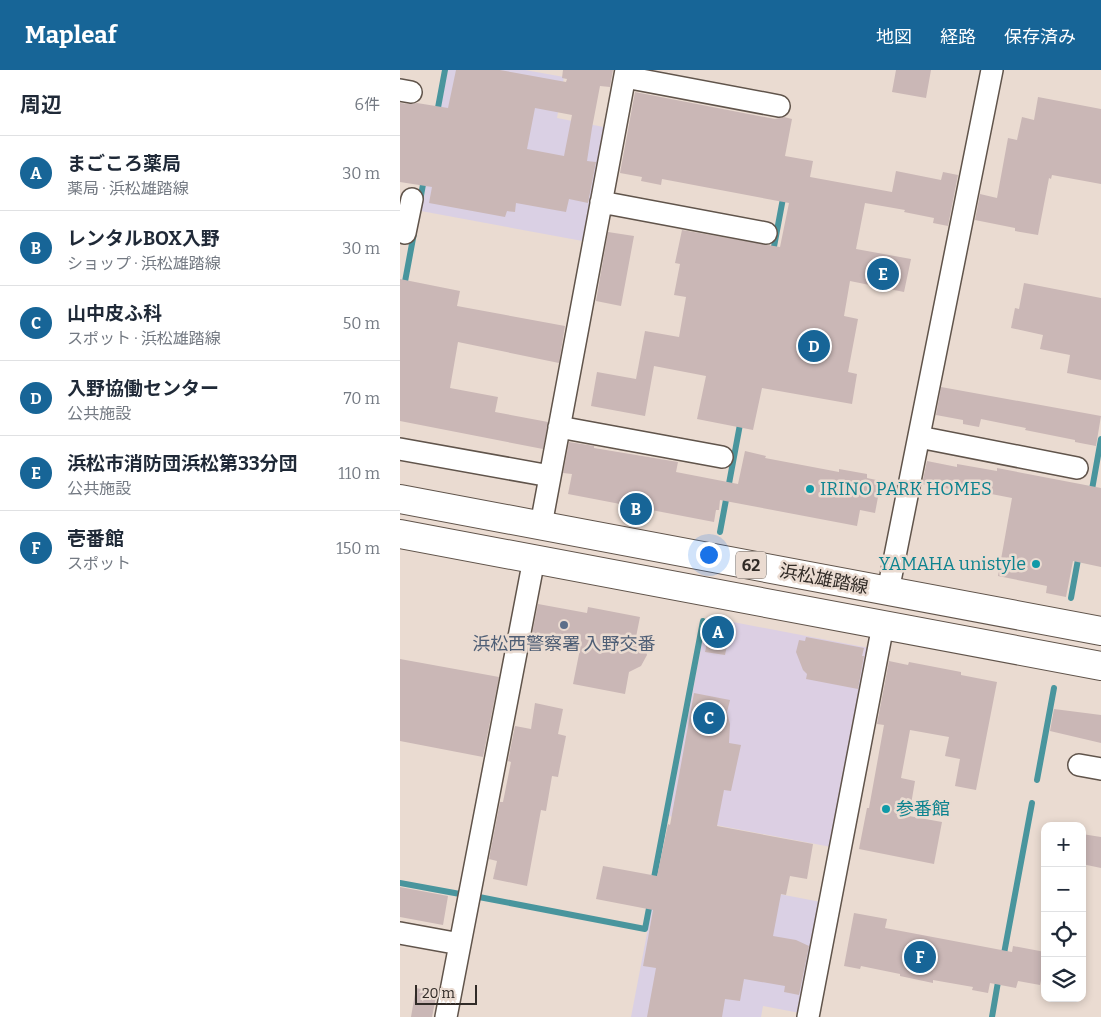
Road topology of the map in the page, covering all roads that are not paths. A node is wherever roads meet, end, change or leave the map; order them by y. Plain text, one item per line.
1 (992, 70) edge
2 (626, 73) edge
3 (779, 106) dead end
4 (601, 202) junction
5 (766, 233) dead end
6 (559, 427) junction
7 (918, 437) junction
8 (400, 449) edge
9 (722, 457) dead end
10 (1077, 468) dead end
11 (550, 476) junction
12 (400, 499) edge
13 (541, 525) junction
14 (400, 534) edge
15 (534, 559) junction
16 (888, 591) junction
17 (883, 625) junction
18 (1101, 631) edge
19 (1101, 666) edge
20 (1079, 765) dead end
21 (1101, 769) edge
22 (400, 933) edge
23 (460, 944) junction
24 (446, 1017) edge
25 (808, 1017) edge

1 - 7 street
2 - 3 street
2 - 4 street
4 - 5 street
4 - 6 street
6 - 9 street
6 - 11 street
7 - 10 street
7 - 16 street
8 - 11 street
11 - 13 street
12 - 13 main road, 浜松雄踏線 / 62
13 - 16 main road, 浜松雄踏線 / 62
14 - 15 main road, 浜松雄踏線 / 62
15 - 17 main road, 浜松雄踏線 / 62
15 - 23 street
16 - 18 main road, 浜松雄踏線 / 62
17 - 19 main road, 浜松雄踏線 / 62
17 - 25 street
20 - 21 street
22 - 23 street
23 - 24 street

